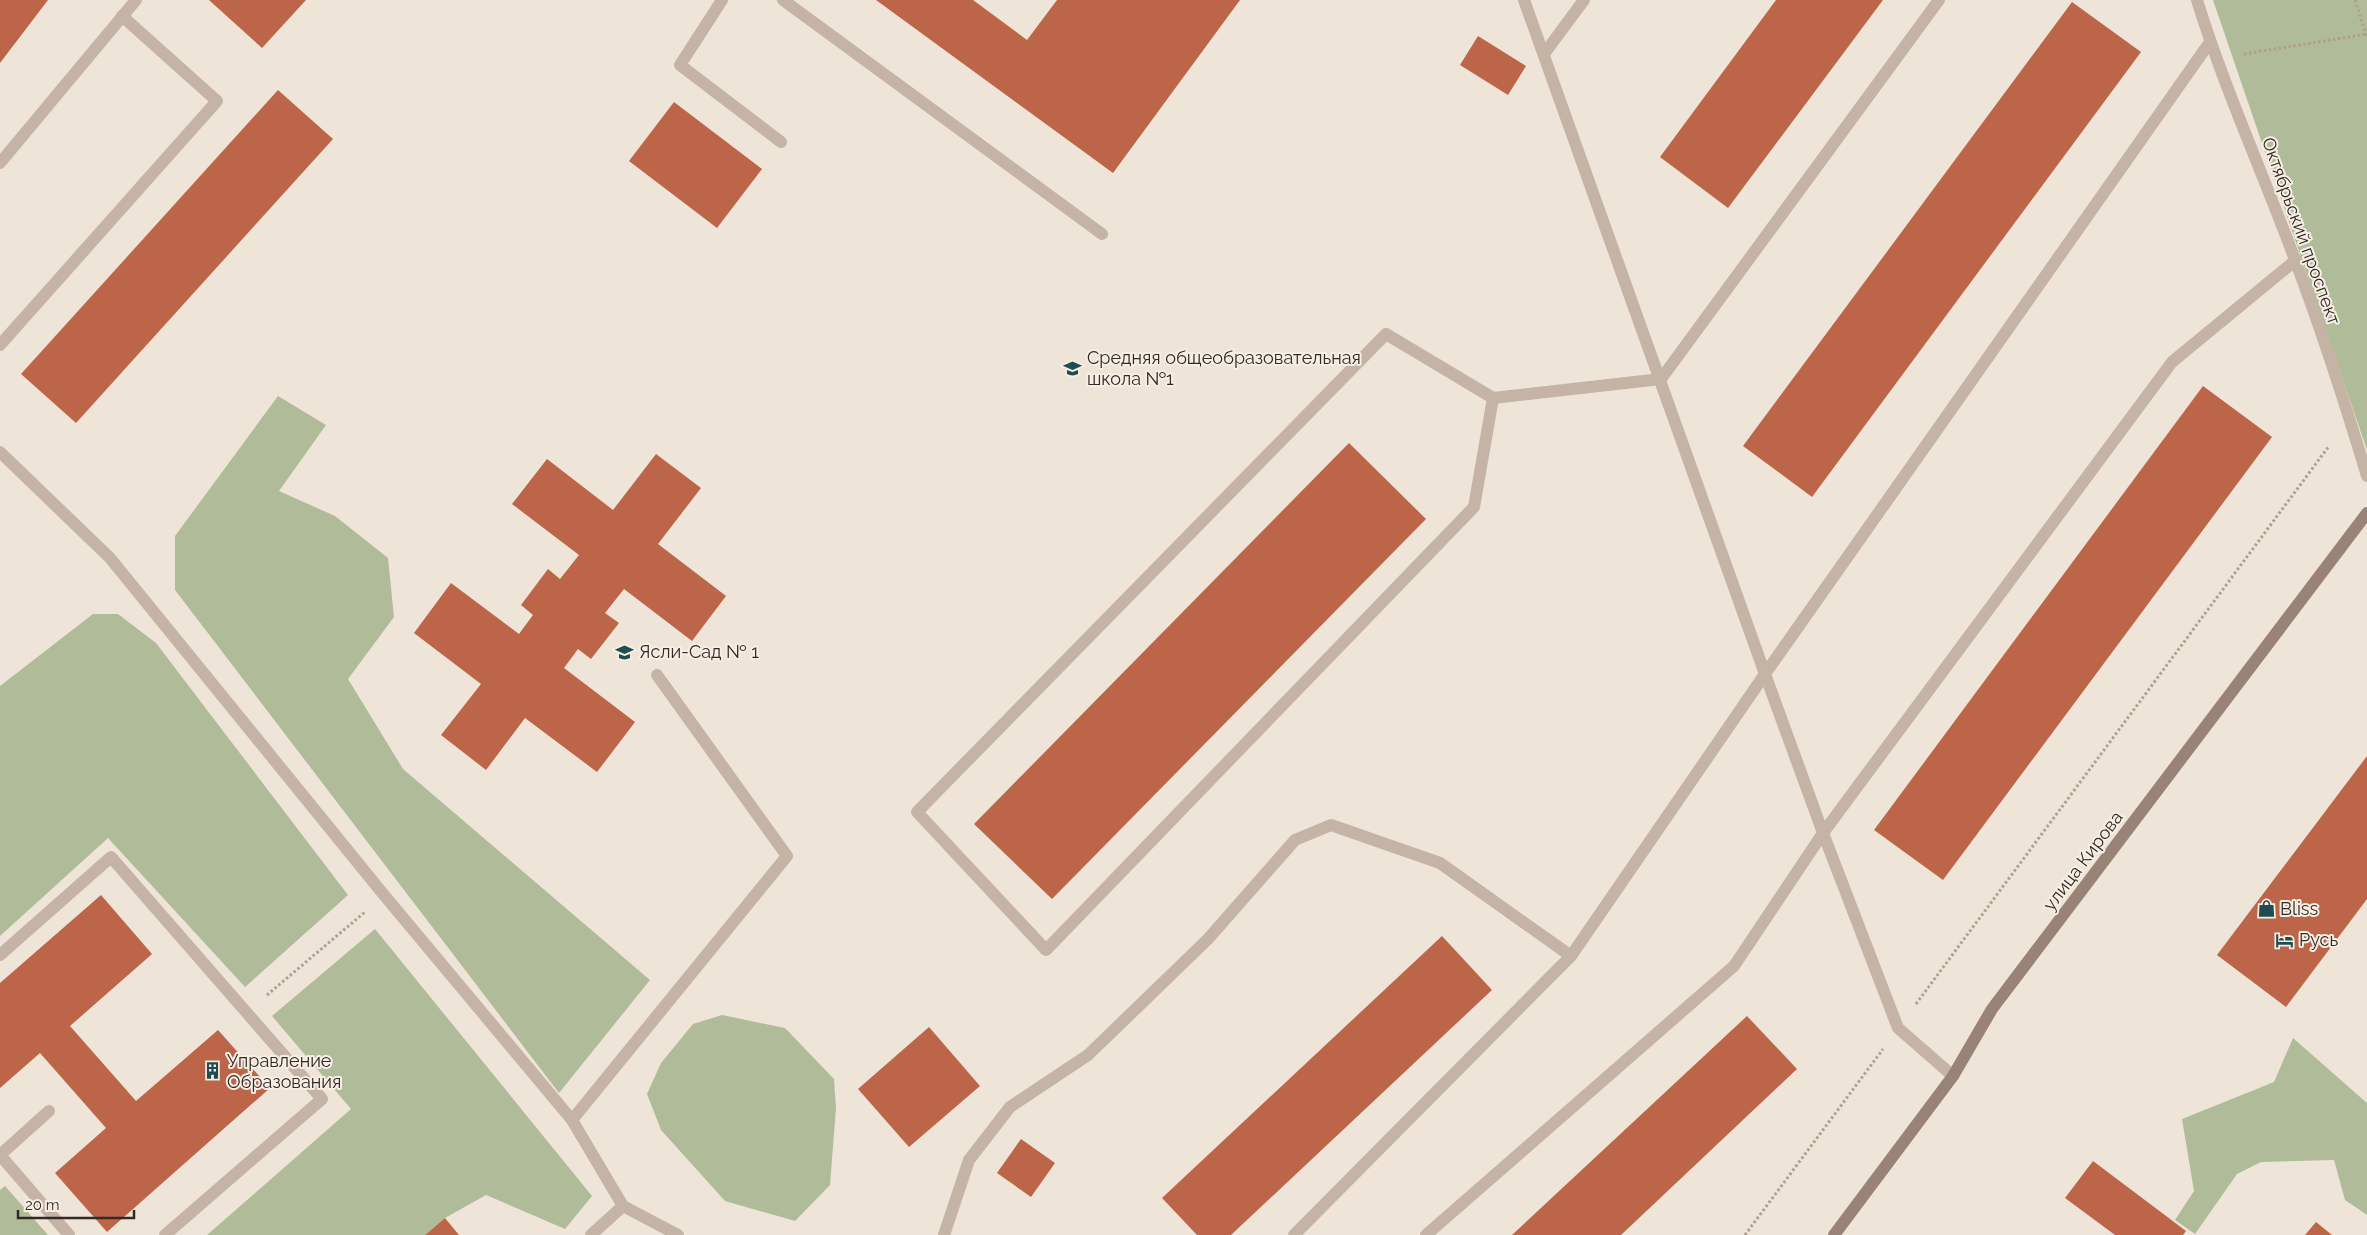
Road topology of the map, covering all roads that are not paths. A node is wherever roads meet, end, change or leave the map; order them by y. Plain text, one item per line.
1 (136, 0) edge
2 (722, 0) edge
3 (783, 0) edge
4 (1524, 0) edge
5 (1584, 0) edge
6 (1939, 0) edge
7 (2197, 0) edge
8 (122, 16) junction
9 (2210, 42) junction
10 (1544, 54) junction
11 (781, 142) dead end
12 (0, 163) edge
13 (1102, 234) dead end
14 (2296, 260) junction
15 (0, 345) edge
16 (1661, 379) junction
17 (1493, 398) junction
18 (0, 452) edge
19 (2367, 476) edge
20 (2367, 513) edge
21 (1765, 674) junction
22 (657, 675) dead end
23 (1823, 834) junction
24 (0, 955) edge
25 (1571, 956) junction
26 (1953, 1076) junction
27 (49, 1112) dead end
28 (572, 1120) junction
29 (0, 1155) edge
30 (623, 1206) junction
31 (69, 1235) edge
32 (165, 1235) edge
33 (591, 1235) edge
34 (678, 1235) edge
35 (944, 1235) edge
36 (1294, 1235) edge
37 (1426, 1235) edge
38 (1834, 1235) edge

1 - 8 street
2 - 11 street
3 - 13 street
4 - 10 street
5 - 10 street
6 - 16 street
7 - 9 street, Октябрьский проспект
8 - 12 street
8 - 15 street
9 - 14 street, Октябрьский проспект
9 - 21 street
10 - 16 street
14 - 19 street, Октябрьский проспект
14 - 23 street
16 - 17 street
16 - 21 street
17 - 17 street
18 - 28 street
20 - 26 street, улица Кирова
21 - 23 street
21 - 25 street
22 - 28 street
23 - 26 street
23 - 37 street
24 - 32 street
25 - 35 street
25 - 36 street
26 - 38 street, улица Кирова
27 - 29 street
28 - 30 street
29 - 31 street
30 - 33 street
30 - 34 street

